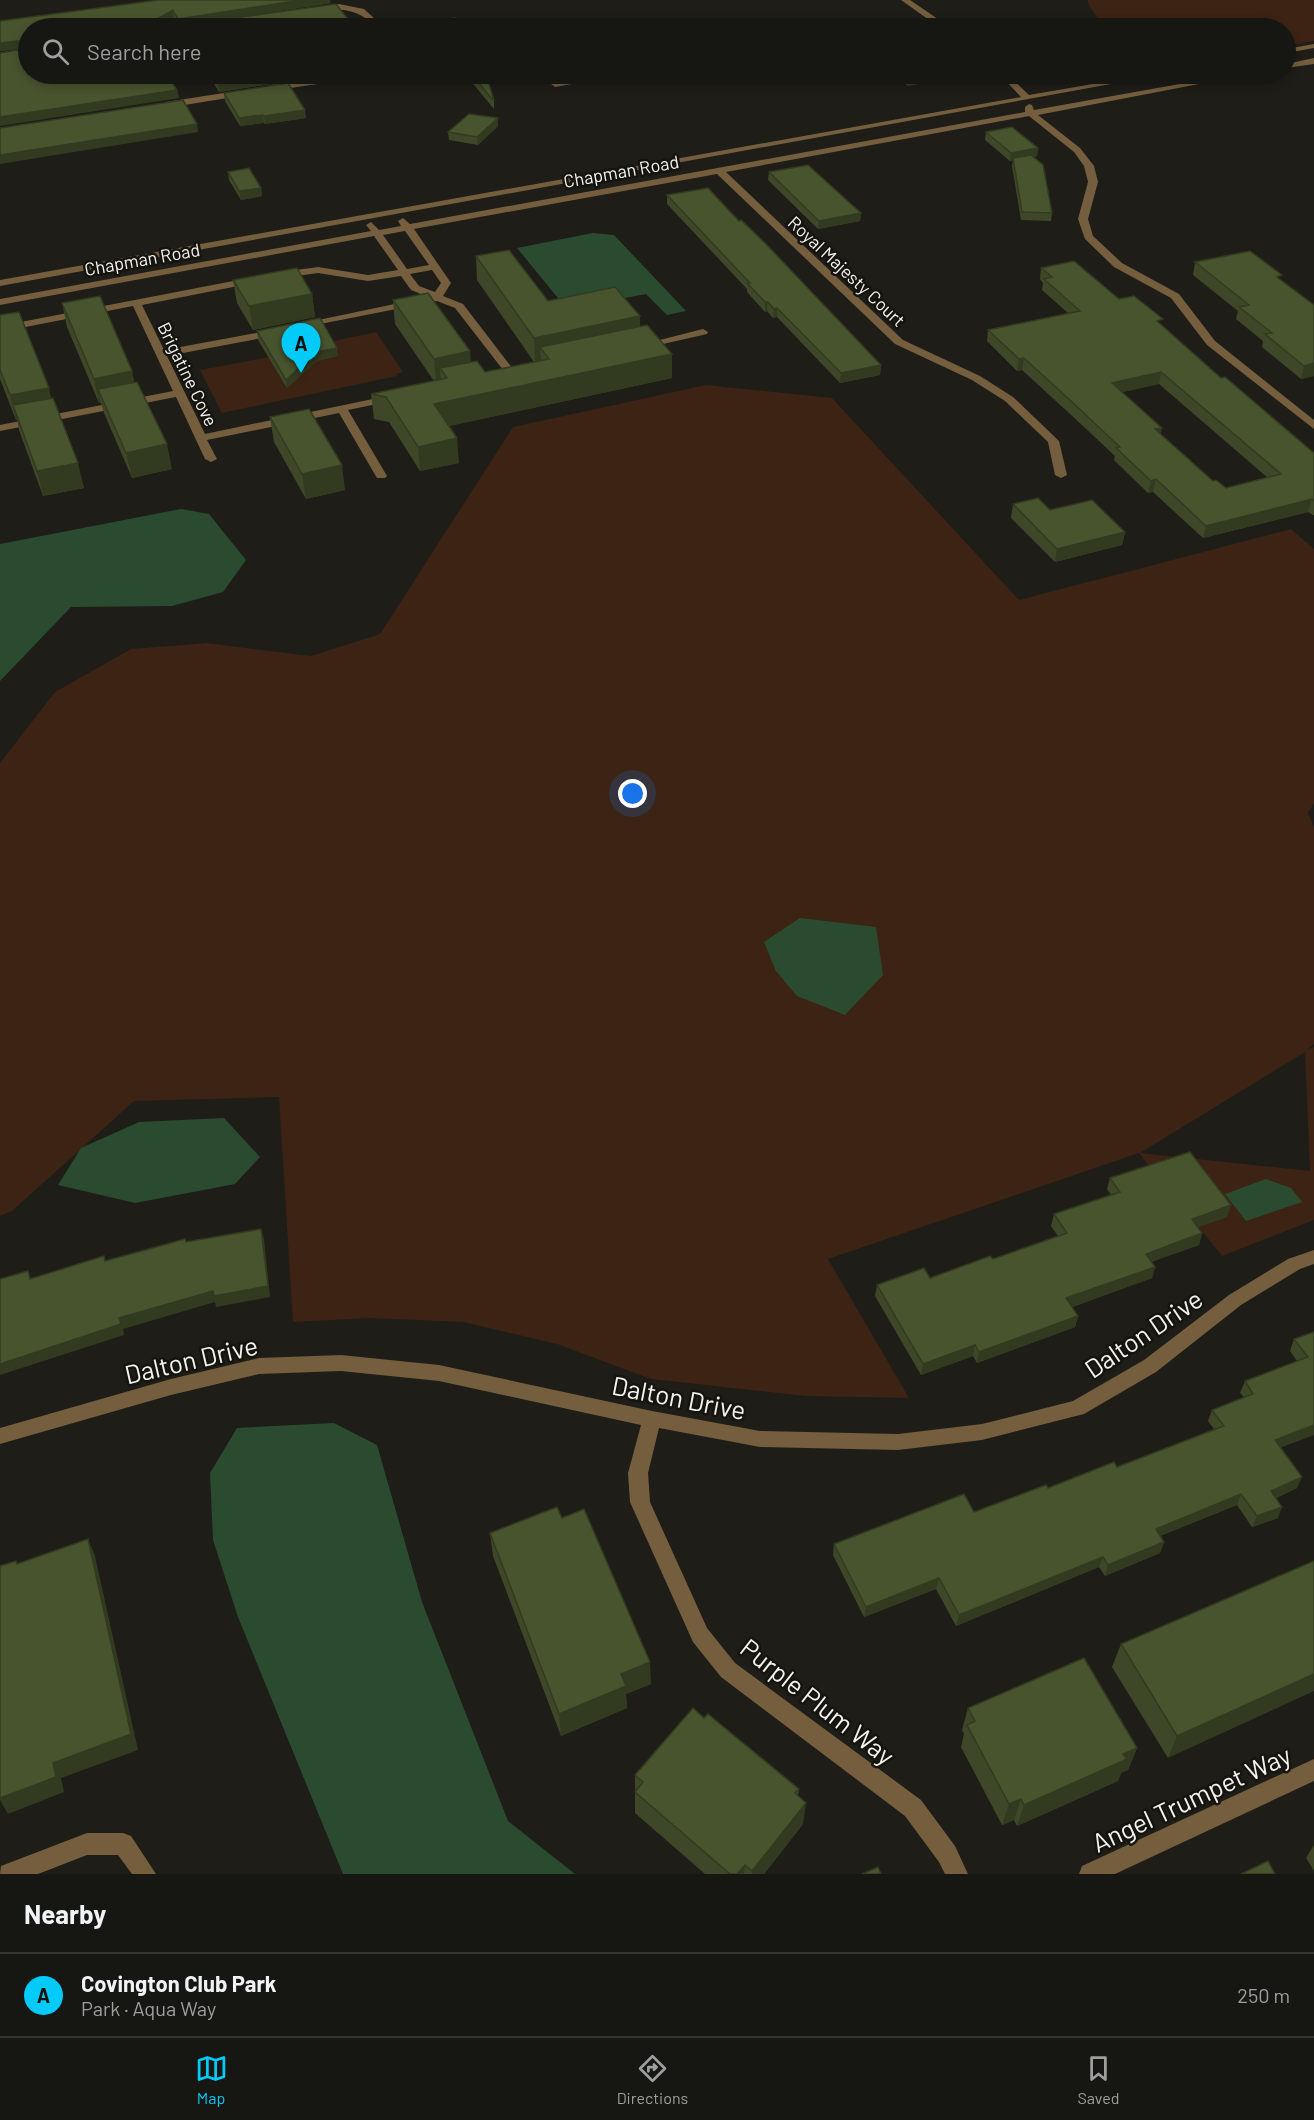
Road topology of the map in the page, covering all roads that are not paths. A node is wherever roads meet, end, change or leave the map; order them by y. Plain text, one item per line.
1 (905, 0) edge
2 (305, 10) edge
3 (371, 18) edge
4 (931, 18) edge
5 (1314, 46) edge
6 (1296, 49) edge
7 (1314, 61) edge
8 (1296, 64) edge
9 (301, 84) edge
10 (1013, 84) edge
11 (1106, 84) edge
12 (1191, 84) edge
13 (1028, 98) junction
14 (153, 107) edge
15 (1030, 113) junction
16 (719, 170) junction
17 (396, 213) junction
18 (366, 218) junction
19 (407, 227) junction
20 (376, 232) junction
21 (435, 267) junction
22 (406, 272) junction
23 (274, 276) edge
24 (263, 278) edge
25 (0, 283) edge
26 (436, 298) junction
27 (0, 302) edge
28 (136, 303) junction
29 (0, 329) edge
30 (703, 332) dead end
31 (634, 347) edge
32 (162, 354) junction
33 (510, 374) edge
34 (180, 393) junction
35 (398, 397) edge
36 (1314, 407) edge
37 (342, 409) junction
38 (1297, 411) junction
39 (1314, 426) edge
40 (0, 428) edge
41 (201, 438) junction
42 (211, 459) dead end
43 (1061, 475) dead end
44 (381, 476) dead end
45 (1314, 1257) edge
46 (652, 1419) junction
47 (0, 1437) edge
48 (1314, 1770) edge
49 (9, 1874) edge
50 (145, 1874) edge
51 (957, 1874) edge
52 (1090, 1874) edge

1 - 4 street
2 - 3 street
5 - 6 street
7 - 8 street
9 - 14 street
10 - 13 street
11 - 13 street, Chapman Road
12 - 15 street, Chapman Road
13 - 15 street
13 - 17 street, Chapman Road
15 - 16 street, Chapman Road
15 - 38 street
16 - 19 street, Chapman Road
16 - 43 street, Royal Majesty Court
17 - 18 street, Chapman Road
17 - 19 street
18 - 20 street
18 - 25 street, Chapman Road
19 - 20 street, Chapman Road
19 - 21 street
20 - 22 street
20 - 27 street, Chapman Road
21 - 22 street
21 - 26 street
22 - 23 street
22 - 26 street
24 - 28 street
26 - 32 street
26 - 33 street
28 - 29 street
28 - 32 street, Brigatine Cove
30 - 31 street
32 - 34 street, Brigatine Cove
34 - 40 street
34 - 41 street, Brigatine Cove
35 - 37 street
36 - 38 street
37 - 41 street
37 - 44 street
38 - 39 street
41 - 42 street, Brigatine Cove
45 - 46 street, Dalton Drive
46 - 47 street, Dalton Drive
46 - 51 street, Purple Plum Way
48 - 52 street, Angel Trumpet Way
49 - 50 street

